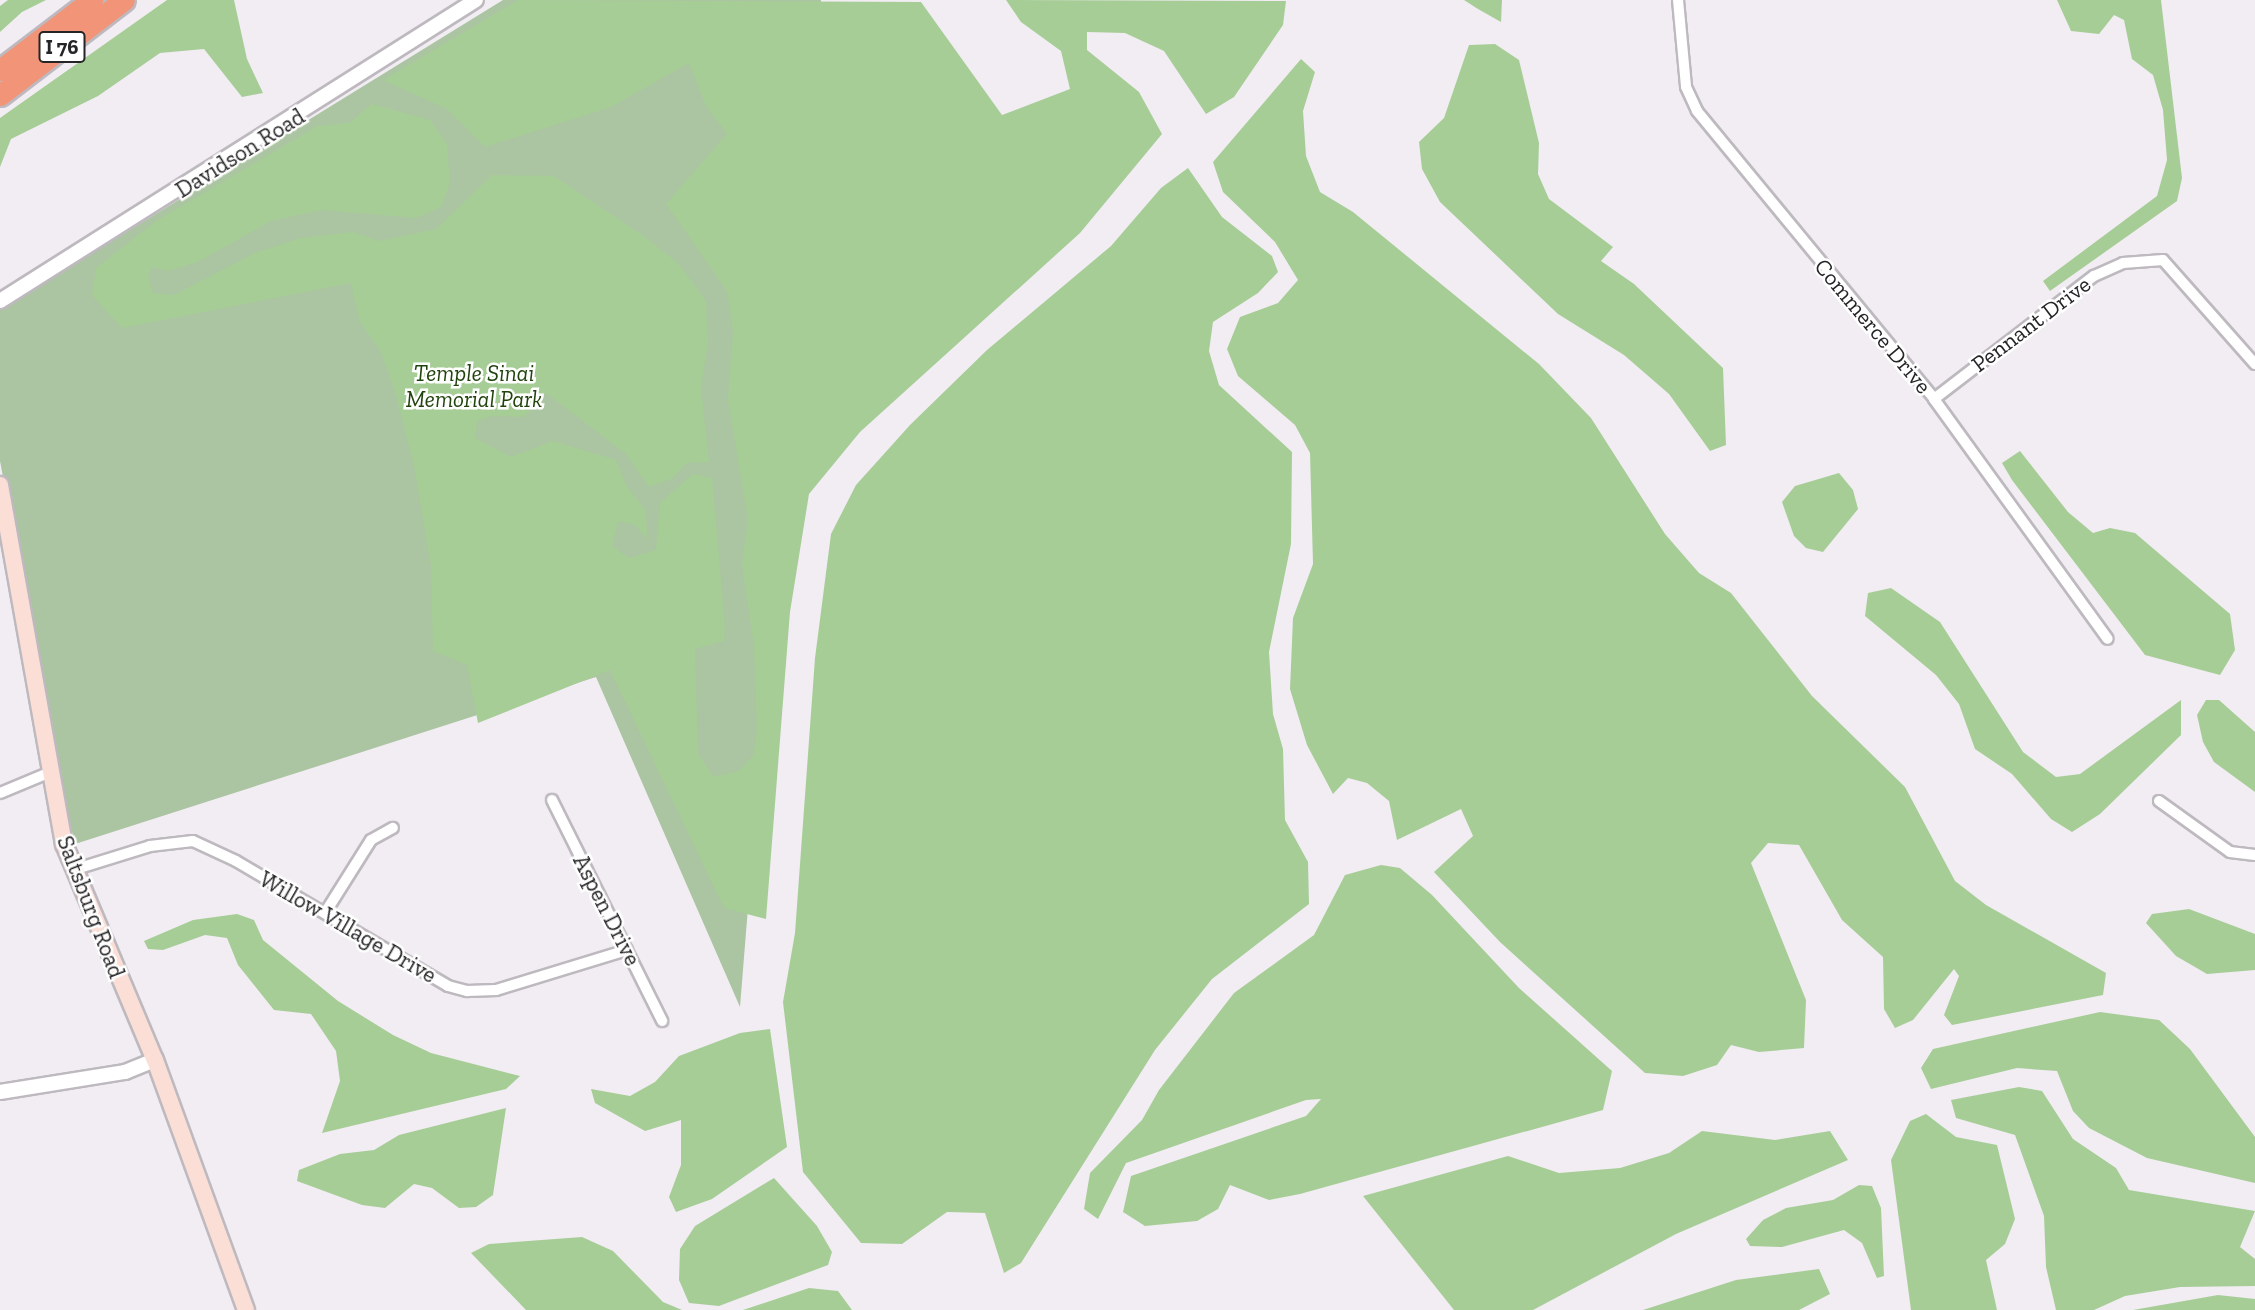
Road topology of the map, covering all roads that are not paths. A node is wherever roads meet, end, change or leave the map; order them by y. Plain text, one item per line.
1 (92, 0) edge
2 (124, 0) edge
3 (476, 0) edge
4 (1678, 0) edge
5 (0, 70) edge
6 (0, 95) edge
7 (0, 301) edge
8 (2255, 364) edge
9 (1934, 399) junction
10 (0, 485) edge
11 (2108, 639) dead end
12 (48, 773) junction
13 (0, 793) edge
14 (552, 800) dead end
15 (2159, 801) dead end
16 (393, 828) dead end
17 (2255, 855) edge
18 (73, 870) junction
19 (324, 913) junction
20 (626, 950) junction
21 (662, 1021) dead end
22 (155, 1060) junction
23 (0, 1092) edge
24 (246, 1310) edge

1 - 5 highway, I 76
2 - 6 highway, I 76
3 - 7 street, Davidson Road
4 - 9 street, Commerce Drive
8 - 9 street, Pennant Drive
9 - 11 street, Commerce Drive
10 - 12 main road, Saltsburg Road
12 - 13 street
12 - 18 main road, Saltsburg Road
14 - 20 street, Aspen Drive
15 - 17 street
16 - 19 street
18 - 19 street, Willow Village Drive
18 - 22 main road, Saltsburg Road
19 - 20 street, Willow Village Drive
20 - 21 street, Aspen Drive
22 - 23 street
22 - 24 main road, Saltsburg Road

